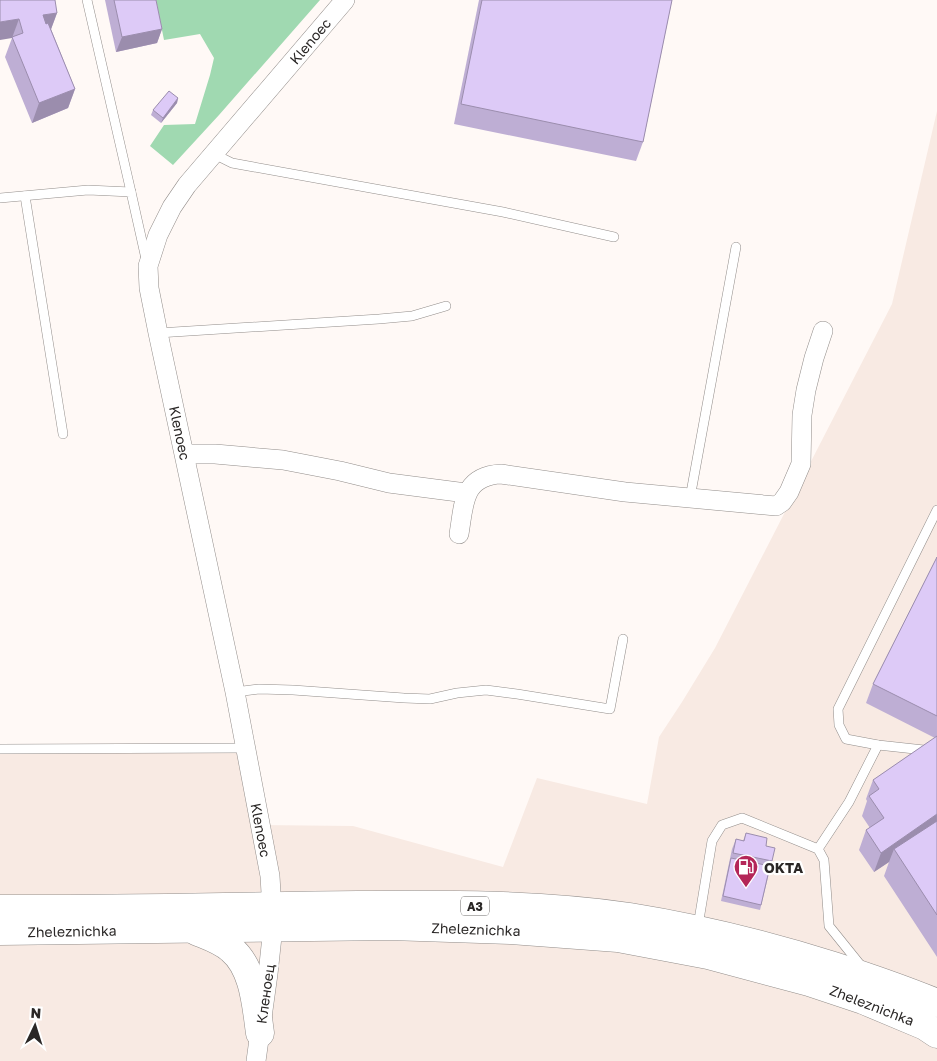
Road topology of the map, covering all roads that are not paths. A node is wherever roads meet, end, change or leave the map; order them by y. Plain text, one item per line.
1 (87, 0) edge
2 (345, 0) edge
3 (214, 154) junction
4 (131, 192) junction
5 (26, 196) junction
6 (0, 198) edge
7 (614, 237) dead end
8 (736, 247) dead end
9 (148, 266) junction
10 (446, 306) dead end
11 (823, 331) dead end
12 (158, 333) junction
13 (63, 434) dead end
14 (185, 454) junction
15 (466, 494) junction
16 (690, 498) junction
17 (937, 510) edge
18 (459, 534) dead end
19 (623, 638) dead end
20 (235, 692) junction
21 (878, 745) junction
22 (246, 748) junction
23 (0, 749) edge
24 (937, 753) edge
25 (818, 849) junction
26 (0, 909) edge
27 (273, 917) junction
28 (192, 929) junction
29 (697, 929) junction
30 (0, 932) edge
31 (871, 978) junction
32 (934, 1026) edge
33 (260, 1033) junction
34 (256, 1061) edge

1 - 4 lane
2 - 3 street, Klenoec
3 - 7 lane
3 - 9 street, Klenoec
4 - 5 lane
4 - 9 lane
5 - 6 lane
5 - 13 lane
8 - 16 lane
9 - 12 street, Klenoec
10 - 12 lane
11 - 16 street
12 - 14 street, Klenoec
14 - 15 street
14 - 20 street, Klenoec
15 - 16 street
15 - 18 street
17 - 21 lane
19 - 20 lane
20 - 22 street, Klenoec
21 - 24 lane
21 - 25 lane
22 - 23 lane
22 - 27 street, Klenoec
25 - 29 lane
25 - 31 lane
26 - 27 main road, Zheleznichka / A3
27 - 28 main road, Zheleznichka / A3
27 - 29 main road, Zheleznichka / A3
27 - 32 main road, Zheleznichka / A3
27 - 33 street, Кленоец
28 - 30 main road, Zheleznichka / A3
28 - 33 main road
29 - 31 main road, Zheleznichka / A3
31 - 32 main road, Zheleznichka / A3
33 - 34 street, Кленоец

